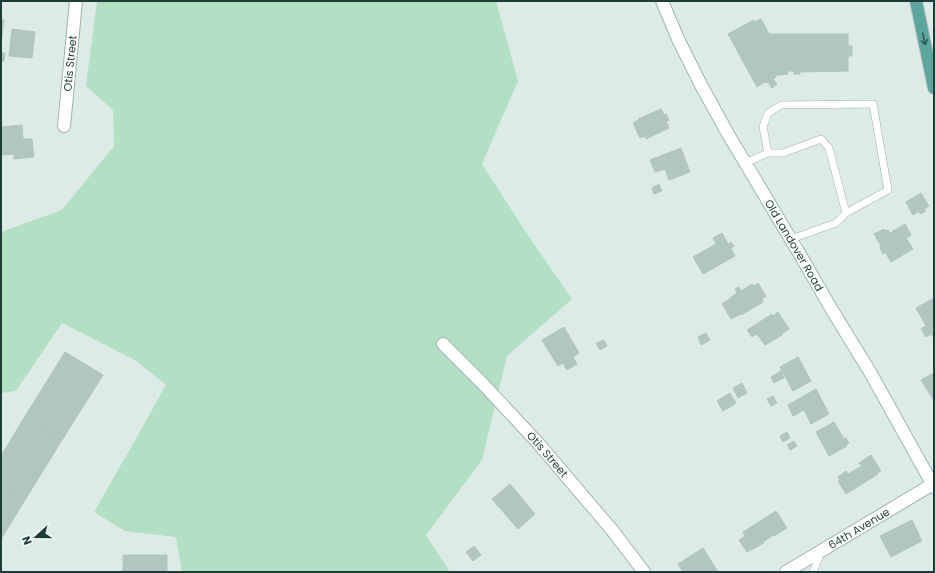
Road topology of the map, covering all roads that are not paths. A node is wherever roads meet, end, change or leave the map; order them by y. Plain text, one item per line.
1 (76, 1) edge
2 (662, 1) edge
3 (916, 1) edge
4 (934, 88) edge
5 (64, 126) dead end
6 (768, 153) junction
7 (745, 163) junction
8 (846, 213) junction
9 (791, 239) junction
10 (443, 344) dead end
11 (933, 486) edge
12 (822, 550) junction
13 (644, 572) edge
14 (786, 572) edge
15 (813, 572) edge

1 - 5 street, Otis Street
2 - 7 street, Old Landover Road
3 -> 4 main road
6 - 7 lane
6 - 8 lane
6 - 8 lane
7 - 9 street, Old Landover Road
8 - 9 lane
9 - 11 street, Old Landover Road
10 - 13 street, Otis Street
11 - 12 street, 64th Avenue
12 - 14 street, 64th Avenue
12 - 15 lane

